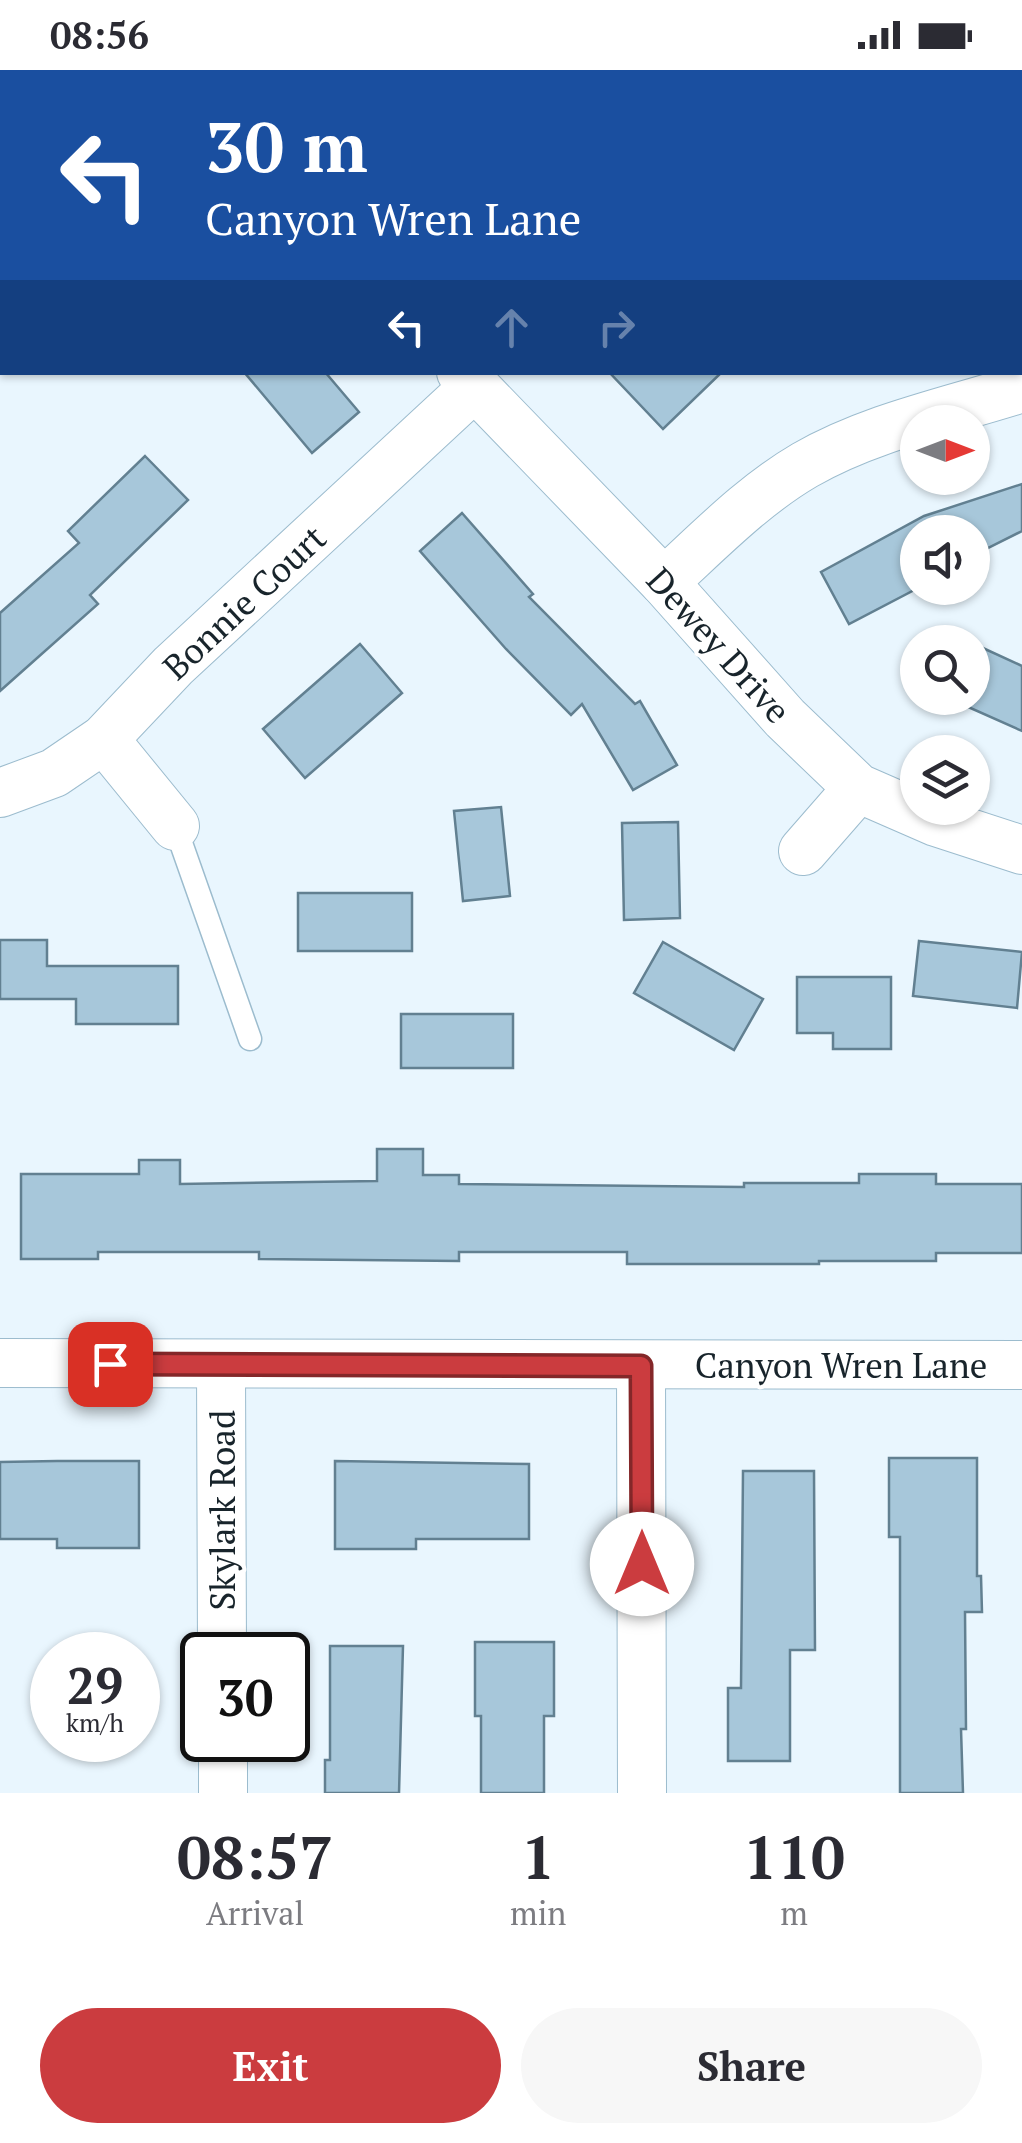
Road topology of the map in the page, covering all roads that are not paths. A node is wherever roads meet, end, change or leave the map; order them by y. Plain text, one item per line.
1 (467, 380) edge
2 (1022, 388) edge
3 (664, 582) junction
4 (104, 739) junction
5 (858, 788) junction
6 (0, 792) edge
7 (175, 826) joint
8 (1022, 850) edge
9 (802, 851) dead end
10 (250, 1039) dead end
11 (0, 1363) edge
12 (1022, 1365) edge
13 (221, 1366) junction
14 (641, 1366) junction
15 (222, 1632) edge
16 (223, 1762) edge
17 (223, 1793) edge
18 (642, 1793) edge

1 - 3 street, Dewey Drive
1 - 4 street, Bonnie Court
2 - 3 street
3 - 5 street, Dewey Drive
4 - 6 street, Bonnie Court
4 - 7 street
5 - 8 street, Dewey Drive
5 - 9 street
7 - 10 lane
11 - 13 street, Canyon Wren Lane
12 - 14 street, Canyon Wren Lane
13 - 14 street, Canyon Wren Lane
13 - 15 street, Skylark Road
14 - 18 street
16 - 17 street

